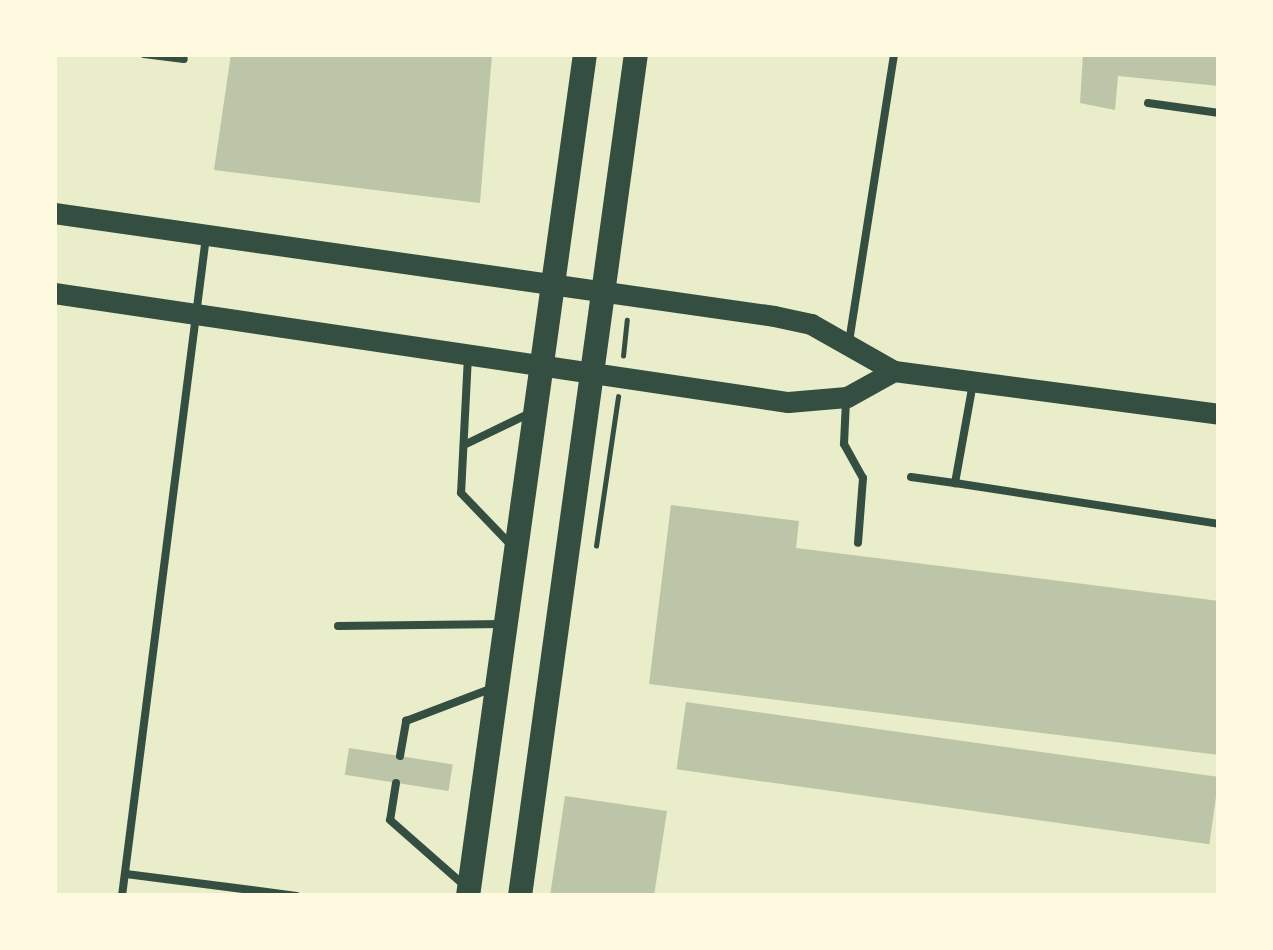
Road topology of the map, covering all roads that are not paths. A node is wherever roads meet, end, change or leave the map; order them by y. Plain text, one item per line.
1 (144, 54) edge
2 (584, 54) edge
3 (635, 54) edge
4 (894, 54) edge
5 (184, 59) dead end
6 (1148, 103) dead end
7 (1219, 113) edge
8 (54, 213) edge
9 (206, 235) junction
10 (553, 286) junction
11 (54, 293) edge
12 (603, 293) junction
13 (196, 313) junction
14 (849, 343) junction
15 (468, 355) junction
16 (541, 365) junction
17 (894, 370) junction
18 (593, 373) junction
19 (973, 381) junction
20 (847, 397) junction
21 (535, 410) junction
22 (1219, 414) edge
23 (464, 445) junction
24 (911, 476) dead end
25 (955, 483) junction
26 (1219, 524) edge
27 (858, 543) dead end
28 (515, 549) junction
29 (505, 624) junction
30 (338, 626) dead end
31 (497, 686) junction
32 (400, 755) dead end
33 (396, 782) dead end
34 (126, 874) junction
35 (468, 892) edge
36 (122, 896) edge
37 (297, 896) edge
38 (520, 896) edge

1 - 5 lane
2 - 10 main road
3 - 12 main road
4 - 14 lane
6 - 7 lane
8 - 9 street
9 - 10 street
9 - 13 lane
10 - 12 street
10 - 16 main road
11 - 13 street
12 - 14 street
12 - 18 main road
13 - 15 street
13 - 34 lane
14 - 17 street
15 - 16 street
15 - 23 lane
16 - 18 street
16 - 21 main road
17 - 19 street
17 - 20 street
18 - 20 street
18 - 38 main road
19 - 22 street
19 - 25 lane
20 - 27 lane
21 - 23 lane
21 - 28 main road
23 - 28 lane
24 - 25 lane
25 - 26 lane
28 - 29 main road
29 - 30 lane
29 - 31 main road
31 - 32 lane
31 - 35 main road
33 - 35 lane
34 - 36 lane
34 - 37 lane

